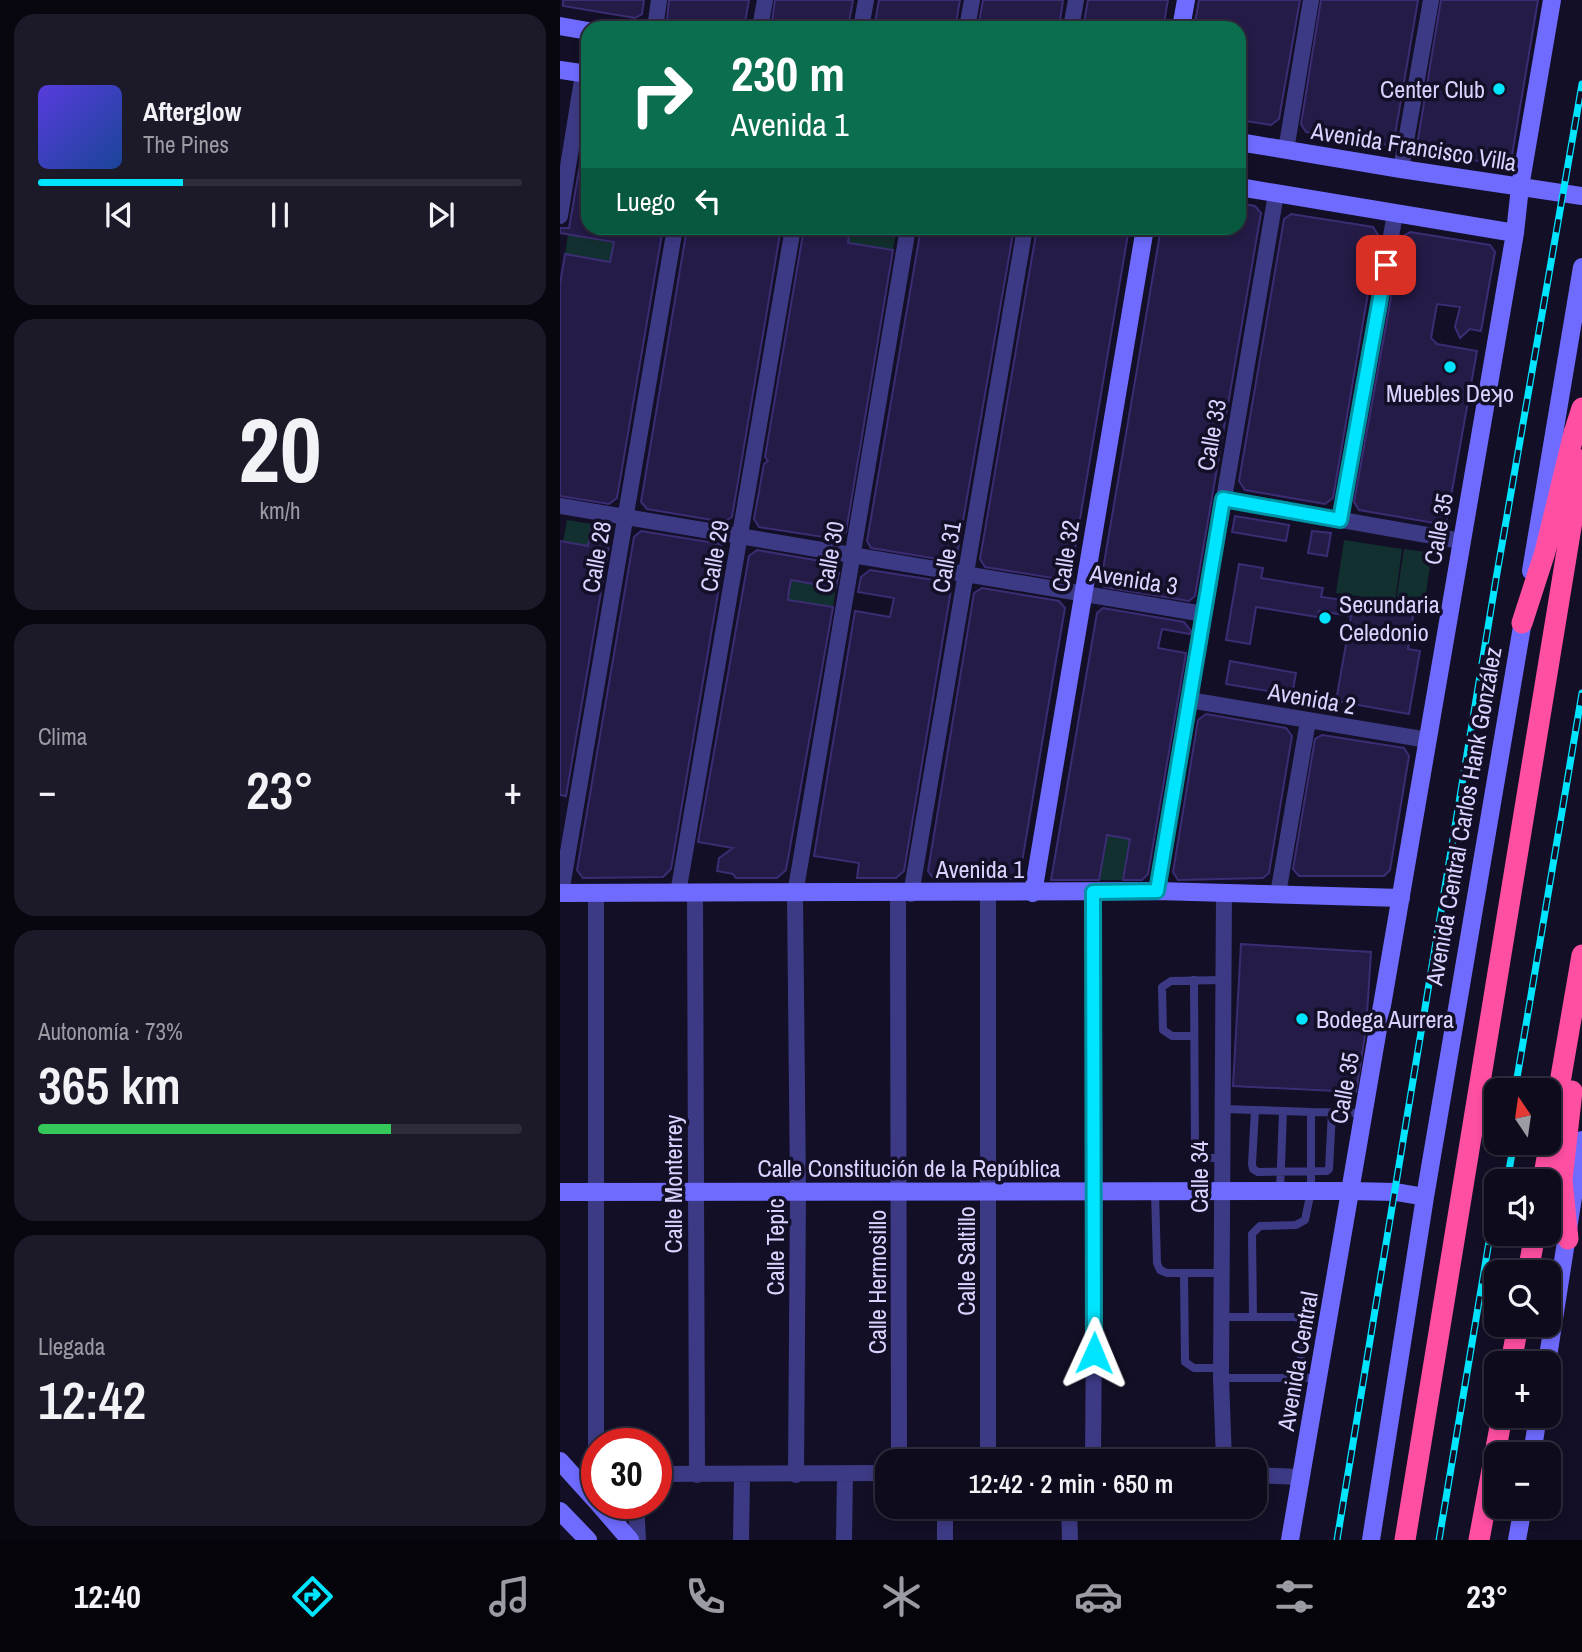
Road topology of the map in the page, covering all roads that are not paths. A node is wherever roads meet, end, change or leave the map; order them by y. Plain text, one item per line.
1 (659, 0) edge
2 (765, 0) edge
3 (866, 0) edge
4 (972, 0) edge
5 (1076, 0) edge
6 (1186, 0) edge
7 (1311, 0) edge
8 (1431, 0) edge
9 (1552, 0) edge
10 (655, 21) edge
11 (761, 21) edge
12 (862, 21) edge
13 (968, 21) edge
14 (1072, 21) edge
15 (1182, 21) edge
16 (560, 26) edge
17 (581, 30) edge
18 (560, 70) edge
19 (581, 73) edge
20 (581, 95) edge
21 (1246, 143) edge
22 (1286, 150) junction
23 (1401, 169) junction
24 (1520, 187) junction
25 (1246, 188) edge
26 (1276, 194) junction
27 (1582, 196) edge
28 (561, 199) edge
29 (1395, 214) junction
30 (560, 216) edge
31 (1515, 233) junction
32 (674, 235) edge
33 (792, 235) edge
34 (907, 235) edge
35 (1024, 235) edge
36 (1144, 235) edge
37 (1582, 267) edge
38 (1582, 408) edge
39 (1582, 460) edge
40 (1223, 499) junction
41 (560, 506) edge
42 (626, 517) junction
43 (1340, 520) junction
44 (741, 537) junction
45 (1461, 541) junction
46 (852, 555) junction
47 (966, 574) junction
48 (1084, 594) junction
49 (1204, 614) junction
50 (1522, 624) junction
51 (1189, 700) junction
52 (1308, 720) junction
53 (1428, 740) junction
54 (1157, 891) junction
55 (686, 892) junction
56 (1093, 892) junction
57 (1224, 892) junction
58 (596, 893) junction
59 (1033, 893) junction
60 (560, 894) edge
61 (795, 894) junction
62 (904, 894) junction
63 (988, 894) junction
64 (1278, 894) junction
65 (1401, 898) junction
66 (1582, 955) edge
67 (1194, 980) junction
68 (1223, 980) junction
69 (1194, 1036) junction
70 (1567, 1043) junction
71 (1223, 1109) junction
72 (1255, 1110) junction
73 (1283, 1111) junction
74 (1311, 1112) junction
75 (1332, 1112) junction
76 (1364, 1113) junction
77 (1582, 1140) edge
78 (1222, 1158) junction
79 (1546, 1169) edge
80 (1281, 1172) junction
81 (1311, 1182) junction
82 (798, 1191) junction
83 (1222, 1191) junction
84 (1280, 1191) junction
85 (1350, 1191) junction
86 (560, 1192) edge
87 (595, 1192) junction
88 (695, 1192) junction
89 (900, 1192) junction
90 (1155, 1192) junction
91 (989, 1193) junction
92 (1095, 1193) junction
93 (1425, 1197) junction
94 (1572, 1246) edge
95 (1184, 1273) junction
96 (1222, 1273) junction
97 (1222, 1317) junction
98 (1253, 1317) junction
99 (1550, 1351) edge
100 (1222, 1373) junction
101 (1320, 1378) junction
102 (1298, 1379) junction
103 (596, 1428) edge
104 (1500, 1428) edge
105 (899, 1449) edge
106 (988, 1449) edge
107 (1093, 1449) edge
108 (1224, 1449) edge
109 (564, 1469) edge
110 (875, 1473) edge
111 (845, 1474) junction
112 (672, 1475) edge
113 (697, 1475) junction
114 (742, 1475) junction
115 (796, 1475) junction
116 (1267, 1476) edge
117 (1301, 1477) junction
118 (581, 1486) edge
119 (560, 1511) edge
120 (612, 1519) edge
121 (637, 1519) edge
122 (946, 1519) edge
123 (1069, 1519) edge
124 (1521, 1519) edge
125 (588, 1540) edge
126 (630, 1540) edge
127 (638, 1540) edge
128 (741, 1540) edge
129 (844, 1540) edge
130 (945, 1540) edge
131 (1070, 1540) edge
132 (1290, 1540) edge
133 (1371, 1540) edge
134 (1405, 1540) edge
135 (1479, 1540) edge
136 (1517, 1540) edge

1 - 10 street
2 - 11 street
3 - 12 street
4 - 13 street
5 - 14 street
6 - 15 street
7 - 22 street
8 - 23 street
9 - 24 street, Calle 35
16 - 17 street
18 - 19 street
20 - 28 street
21 - 22 street, Avenida Francisco Villa
22 - 23 street, Avenida Francisco Villa
23 - 24 street, Avenida Francisco Villa
24 - 27 street, Avenida Francisco Villa
24 - 31 street, Calle 35
25 - 26 street
26 - 29 street
26 - 40 street, Calle 33
28 - 30 street
29 - 31 street
29 - 43 street
31 - 45 street, Calle 35
32 - 42 street, Calle 28
33 - 44 street, Calle 29
34 - 46 street, Calle 30
35 - 47 street, Calle 31
36 - 48 street, Calle 32
37 - 50 street, Avenida Central Carlos Hank González
38 - 50 highway
39 - 134 highway
40 - 43 street
40 - 49 street, Calle 33
41 - 42 street, Avenida 3
42 - 44 street, Avenida 3
42 - 60 street, Calle 28
43 - 45 street
44 - 46 street, Avenida 3
44 - 55 street, Calle 29
45 - 53 street, Calle 35
46 - 47 street, Avenida 3
46 - 61 street, Calle 30
47 - 48 street, Avenida 3
47 - 62 street, Calle 31
48 - 49 street, Avenida 3
48 - 59 street, Calle 32
49 - 51 street, Calle 33
50 - 93 street, Avenida Central Carlos Hank González
51 - 52 street, Avenida 2
51 - 54 street, Calle 33
52 - 53 street, Avenida 2
52 - 64 street
53 - 65 street, Calle 35
54 - 56 street, Avenida 1
54 - 57 street, Avenida 1
55 - 58 street, Avenida 1
55 - 61 street, Avenida 1
55 - 88 street, Calle Monterrey
56 - 59 street, Avenida 1
56 - 92 street
57 - 64 street, Avenida 1
57 - 68 street, Calle 34
58 - 60 street, Avenida 1
58 - 87 street
59 - 63 street, Avenida 1
61 - 62 street, Avenida 1
61 - 82 street, Calle Tepic
62 - 63 street, Avenida 1
62 - 89 street, Calle Hermosillo
63 - 91 street, Calle Saltillo
64 - 65 street, Avenida 1
65 - 76 street, Calle 35
66 - 70 highway
67 - 68 lane
67 - 69 lane
67 - 69 lane
68 - 71 street, Calle 34
69 - 78 lane
70 - 79 highway
70 - 94 highway
71 - 72 lane
71 - 78 street, Calle 34
72 - 73 lane
72 - 80 lane
73 - 74 lane
73 - 80 lane
74 - 75 lane
74 - 81 lane
75 - 76 lane
75 - 81 lane
76 - 85 street, Calle 35
77 - 94 street
78 - 83 street, Calle 34
80 - 81 lane
80 - 84 lane
81 - 84 street, Calle Constitución de la República
81 - 85 street, Calle Constitución de la República
81 - 98 lane
82 - 88 street, Calle Constitución de la República
82 - 89 street, Calle Constitución de la República
82 - 115 street, Calle Tepic
83 - 84 street, Calle Constitución de la República
83 - 90 street, Calle Constitución de la República
83 - 96 street, Calle 34
85 - 93 street, Calle Constitución de la República
85 - 101 street, Avenida Central
86 - 87 street, Calle Constitución de la República
87 - 88 street, Calle Constitución de la República
87 - 103 street
88 - 113 street, Calle Monterrey
89 - 91 street, Calle Constitución de la República
89 - 105 street, Calle Hermosillo
90 - 92 street, Calle Constitución de la República
90 - 95 lane
91 - 92 street, Calle Constitución de la República
91 - 106 street, Calle Saltillo
92 - 107 street
93 - 133 street, Avenida Central Carlos Hank González
94 - 99 street
95 - 96 lane
95 - 100 lane
96 - 97 street, Calle 34
97 - 98 lane
97 - 100 street, Calle 34
98 - 102 lane
100 - 102 lane
100 - 108 street, Calle 34
101 - 102 lane
101 - 117 street, Avenida Central
104 - 135 highway
109 - 118 street
110 - 111 street
111 - 115 street
111 - 129 street
112 - 113 street
113 - 114 street
114 - 115 street
114 - 128 street
116 - 117 street
117 - 132 street, Avenida Central
119 - 125 street
120 - 126 street
121 - 127 street
122 - 130 street
123 - 131 street
124 - 136 street

